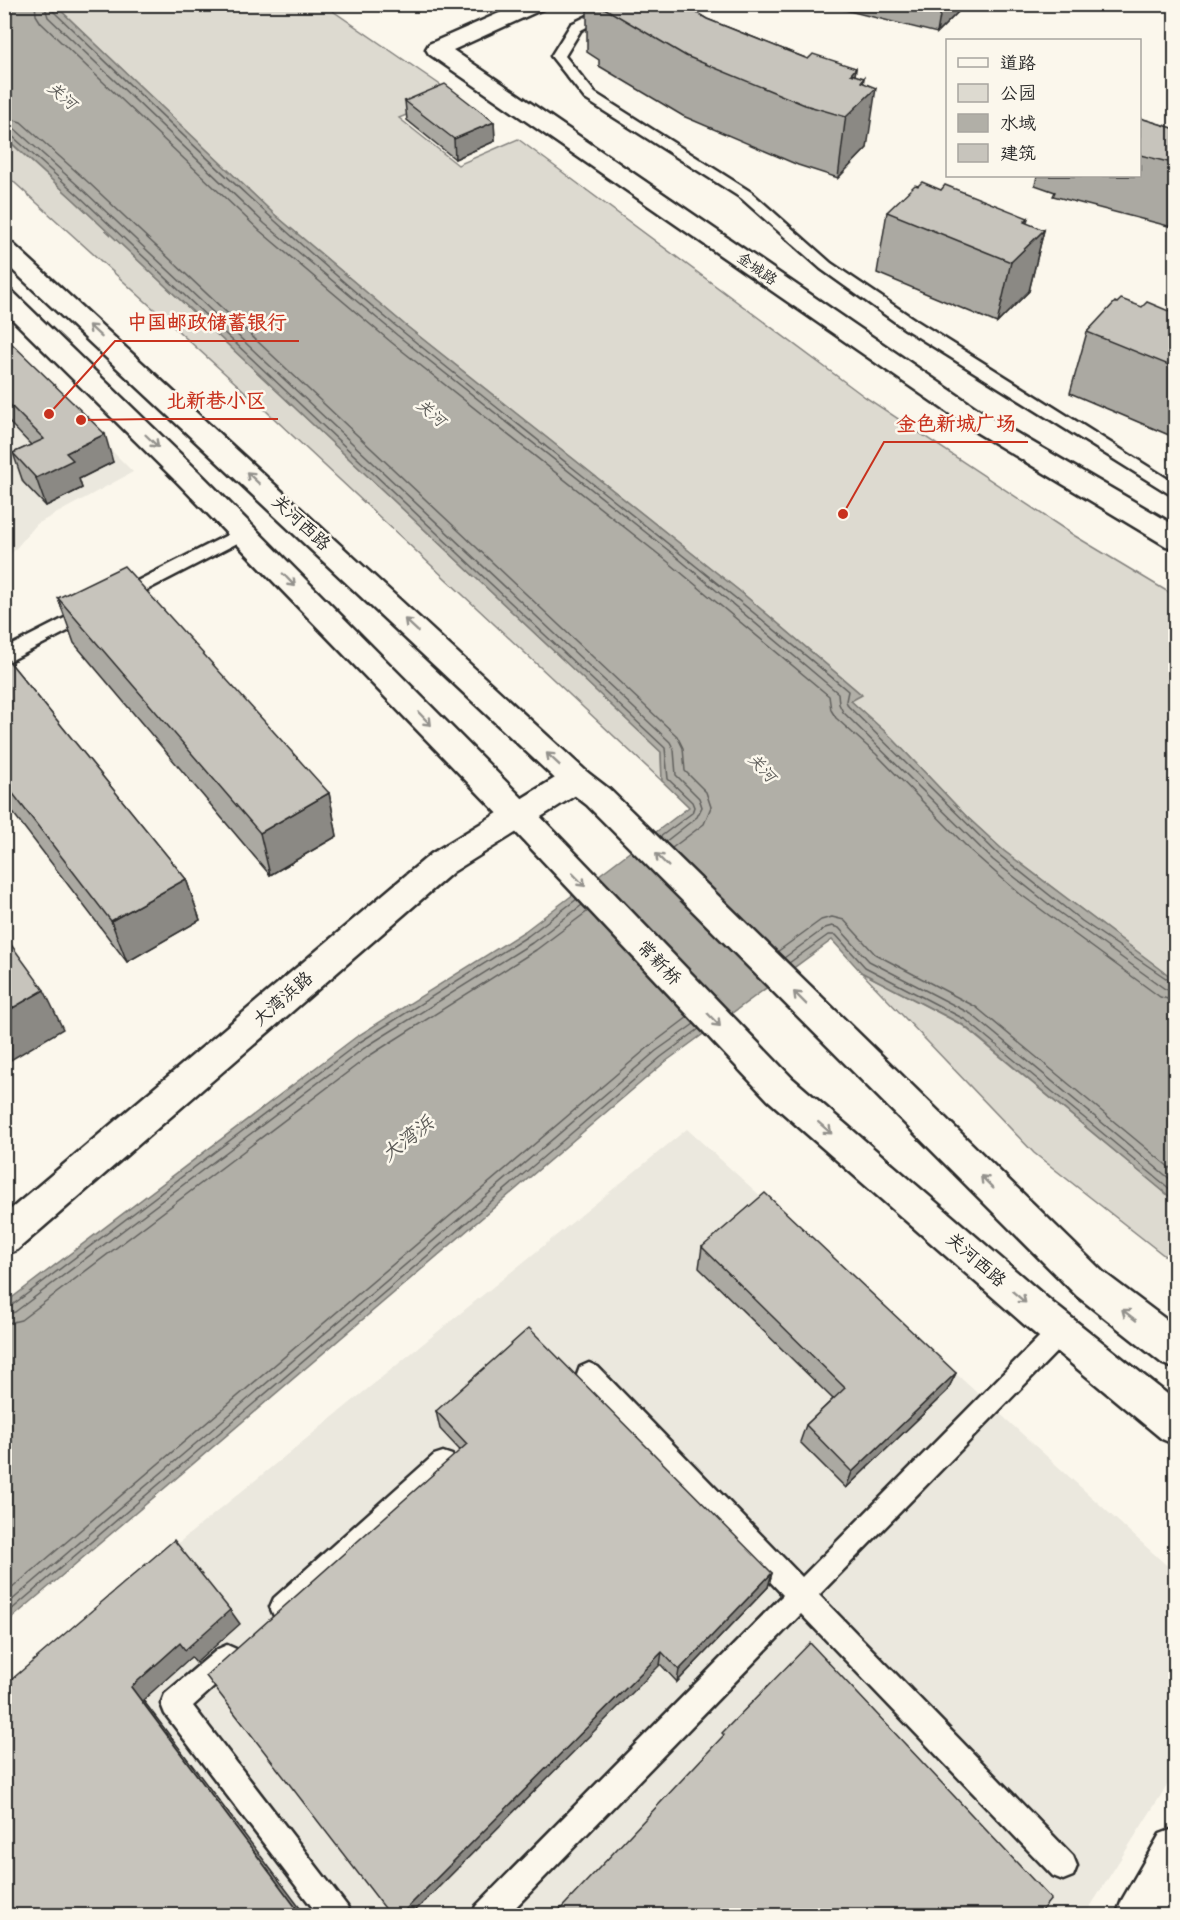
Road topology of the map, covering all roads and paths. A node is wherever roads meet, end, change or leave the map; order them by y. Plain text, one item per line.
1 (538, 4) edge
2 (624, 4) edge
3 (4, 248) edge
4 (8, 306) edge
5 (1176, 492) edge
6 (243, 533) junction
7 (1176, 539) edge
8 (4, 657) edge
9 (587, 788) junction
10 (529, 827) junction
11 (780, 1089) joint
12 (8, 1226) edge
13 (1060, 1332) junction
14 (1176, 1351) edge
15 (589, 1375) dead end
16 (1176, 1426) edge
17 (443, 1464) edge
18 (801, 1596) junction
19 (1176, 1850) edge
20 (1063, 1866) dead end
21 (337, 1916) edge
22 (486, 1916) edge
23 (1138, 1916) edge

1 - 7 main road, 金城路
2 - 5 lane
9 -> 3 main road, 关河西路
4 -> 6 main road
6 - 8 lane
6 -> 10 main road
9 - 10 main road, 大湾浜路
14 -> 9 main road
10 -> 11 main road, 常新桥
10 - 12 main road, 大湾浜路
11 -> 13 main road, 关河西路
13 - 16 main road, 关河西路
13 - 18 lane
15 - 18 lane
17 - 21 lane
18 - 20 lane
18 - 22 lane
19 - 23 main road

